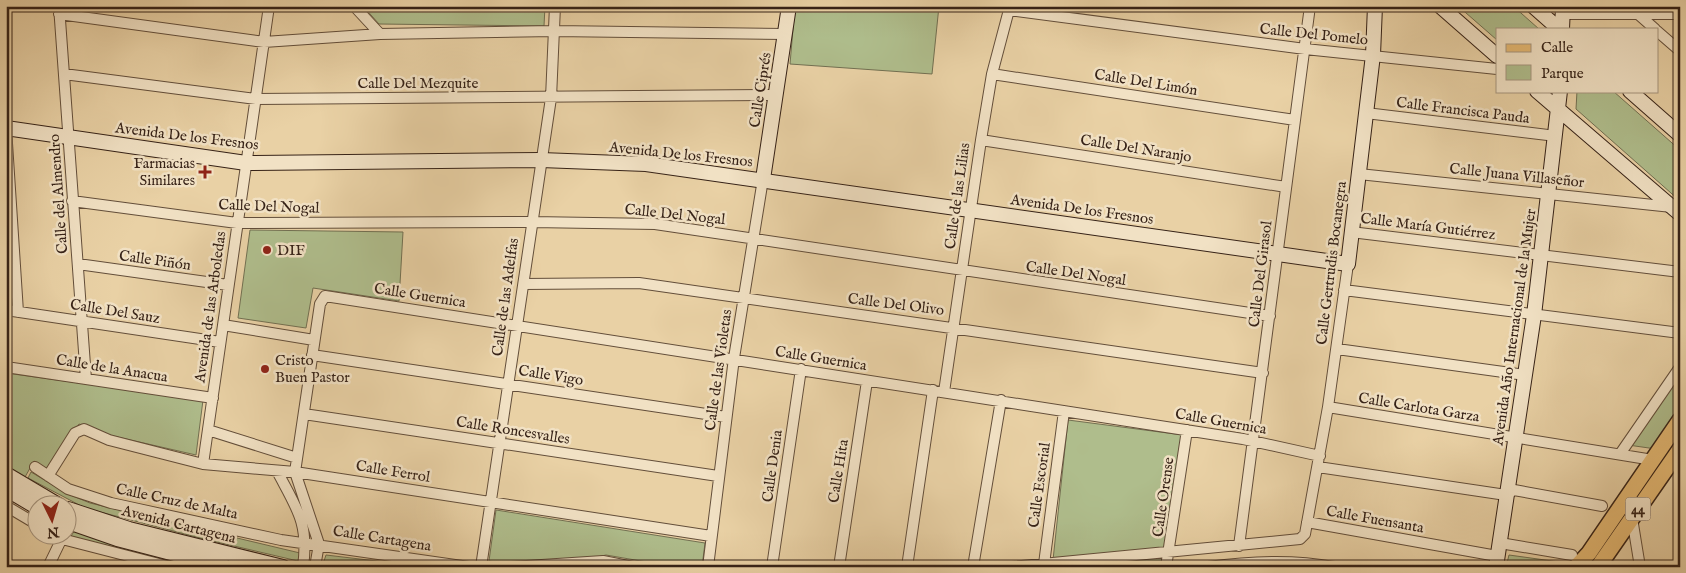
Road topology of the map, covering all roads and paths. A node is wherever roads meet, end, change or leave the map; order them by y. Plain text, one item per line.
1 (269, 6) edge
2 (354, 6) edge
3 (555, 6) edge
4 (789, 6) edge
5 (1310, 6) edge
6 (1375, 6) edge
7 (1440, 6) edge
8 (1533, 6) edge
9 (1009, 8) edge
10 (59, 10) edge
11 (1563, 10) edge
12 (1638, 14) junction
13 (1680, 14) edge
14 (1559, 28) edge
15 (1560, 28) edge
16 (1654, 28) edge
17 (554, 32) junction
18 (1658, 32) edge
19 (380, 34) junction
20 (785, 34) junction
21 (264, 42) junction
22 (1305, 49) junction
23 (1680, 51) edge
24 (1373, 55) junction
25 (1496, 55) edge
26 (1496, 69) edge
27 (64, 74) junction
28 (992, 74) junction
29 (1538, 92) edge
30 (1560, 92) edge
31 (1631, 92) edge
32 (775, 95) junction
33 (550, 98) junction
34 (256, 99) junction
35 (1560, 112) junction
36 (1366, 114) junction
37 (1295, 120) junction
38 (6, 128) edge
39 (1680, 135) edge
40 (1556, 136) junction
41 (68, 137) junction
42 (981, 140) junction
43 (540, 160) junction
44 (246, 162) junction
45 (1359, 174) junction
46 (763, 179) junction
47 (1286, 187) junction
48 (9, 193) edge
49 (1548, 194) junction
50 (72, 201) junction
51 (970, 209) junction
52 (1676, 211) edge
53 (532, 222) junction
54 (237, 223) junction
55 (1351, 232) junction
56 (754, 238) junction
57 (11, 254) edge
58 (1278, 254) junction
59 (1540, 255) junction
60 (78, 264) junction
61 (1348, 264) junction
62 (961, 271) junction
63 (1680, 272) edge
64 (524, 284) junction
65 (228, 285) junction
66 (1344, 290) junction
67 (743, 300) junction
68 (6, 310) edge
69 (18, 312) junction
70 (1534, 315) junction
71 (1270, 316) junction
72 (80, 320) junction
73 (516, 324) junction
74 (223, 325) junction
75 (953, 327) junction
76 (1680, 333) edge
77 (314, 340) junction
78 (220, 342) junction
79 (1337, 349) junction
80 (312, 355) junction
81 (734, 358) junction
82 (6, 367) edge
83 (1680, 367) edge
84 (800, 370) junction
85 (1263, 373) junction
86 (1524, 375) junction
87 (86, 379) junction
88 (867, 381) junction
89 (508, 384) junction
90 (934, 390) junction
91 (944, 392) junction
92 (213, 398) junction
93 (1000, 400) junction
94 (1328, 407) junction
95 (1064, 411) junction
96 (304, 414) junction
97 (726, 417) junction
98 (1676, 426) edge
99 (208, 430) junction
100 (1187, 430) junction
101 (1517, 438) junction
102 (1254, 441) junction
103 (499, 442) junction
104 (1620, 454) junction
105 (1678, 455) edge
106 (297, 458) junction
107 (1652, 460) junction
108 (1319, 461) junction
109 (203, 464) junction
110 (35, 467) dead end
111 (278, 471) junction
112 (295, 472) junction
113 (6, 474) edge
114 (48, 476) junction
115 (718, 476) junction
116 (6, 489) edge
117 (1506, 494) junction
118 (43, 496) edge
119 (28, 502) edge
120 (490, 502) junction
121 (6, 506) edge
122 (1602, 506) dead end
123 (1632, 518) junction
124 (28, 519) edge
125 (78, 520) edge
126 (78, 522) edge
127 (1307, 522) junction
128 (711, 536) junction
129 (78, 542) edge
130 (306, 543) junction
131 (319, 544) junction
132 (56, 546) edge
133 (1239, 546) junction
134 (1170, 552) junction
135 (1498, 555) edge
136 (1574, 561) edge
137 (1044, 564) junction
138 (48, 567) edge
139 (171, 567) edge
140 (225, 567) edge
141 (283, 567) edge
142 (303, 567) edge
143 (315, 567) edge
144 (469, 567) edge
145 (481, 567) edge
146 (511, 567) edge
147 (633, 567) edge
148 (708, 567) edge
149 (772, 567) edge
150 (838, 567) edge
151 (907, 567) edge
152 (973, 567) edge
153 (1012, 567) edge
154 (1166, 567) edge
155 (1208, 567) edge
156 (1334, 567) edge
157 (1598, 567) edge
158 (1640, 567) edge

1 - 21 street, Avenida de las Arboledas
2 - 19 street
3 - 17 street, Calle de las Adelfas
4 - 20 street, Calle Ciprés
5 - 22 street, Calle Del Girasol
6 - 24 street, Calle Gertrudis Bocanegra
7 - 25 street
8 - 14 street
9 - 22 street, Calle Del Pomelo
9 - 28 street, Calle de las Lilias
10 - 21 street
10 - 27 street, Calle del Almendro
11 - 12 street
11 - 15 street
12 - 13 street
12 - 16 street
17 - 19 street
17 - 20 street
17 - 33 street, Calle de las Adelfas
18 - 23 street
19 - 21 street
20 - 32 street, Calle Ciprés
21 - 34 street, Avenida de las Arboledas
22 - 24 street, Calle Del Pomelo
22 - 37 street, Calle Del Girasol
24 - 26 street, Calle Del Pomelo
24 - 36 street, Calle Gertrudis Bocanegra
27 - 34 street, Calle Del Mezquite
27 - 41 street, Calle del Almendro
28 - 37 street, Calle Del Limón
28 - 42 street, Calle de las Lilias
29 - 35 street
30 - 35 street, Avenida Año Internacional de la Mujer
31 - 39 street
32 - 33 street, Calle Del Mezquite
32 - 46 street, Calle Ciprés
33 - 34 street, Calle Del Mezquite
33 - 43 street, Calle de las Adelfas
34 - 44 street, Avenida de las Arboledas
35 - 40 street, Avenida Año Internacional de la Mujer
35 - 52 street
36 - 40 street, Calle Francisca Pauda
36 - 45 street, Calle Gertrudis Bocanegra
37 - 47 street, Calle Del Girasol
38 - 41 street, Avenida De los Fresnos
38 - 48 street
40 - 49 street, Avenida Año Internacional de la Mujer
41 - 44 street, Avenida De los Fresnos
41 - 50 street, Calle del Almendro
42 - 47 street, Calle Del Naranjo
42 - 51 street, Calle de las Lilias
43 - 44 street, Avenida De los Fresnos
43 - 46 street, Avenida De los Fresnos
43 - 53 street, Calle de las Adelfas
44 - 54 street, Avenida de las Arboledas
45 - 49 street, Calle Juana Villaseñor
45 - 55 street, Calle Gertrudis Bocanegra
46 - 51 street, Avenida De los Fresnos
46 - 56 street, Calle de las Violetas
47 - 58 street, Calle Del Girasol
48 - 57 street
49 - 52 street, Calle Juana Villaseñor
49 - 59 street, Avenida Año Internacional de la Mujer
50 - 54 street, Calle Del Nogal
50 - 60 street, Calle del Almendro
51 - 58 street, Avenida De los Fresnos
51 - 62 street, Calle de las Lilias
53 - 54 street, Calle Del Nogal
53 - 56 street, Calle Del Nogal
53 - 64 street, Calle de las Adelfas
54 - 65 street, Avenida de las Arboledas
55 - 59 street, Calle María Gutiérrez
55 - 61 street, Calle Gertrudis Bocanegra
56 - 62 street, Calle Del Nogal
56 - 67 street, Calle de las Violetas
57 - 69 street
58 - 61 street, Avenida De los Fresnos
58 - 71 street, Calle Del Girasol
59 - 63 street, Calle María Gutiérrez
59 - 70 street, Avenida Año Internacional de la Mujer
60 - 65 street, Calle Piñón
60 - 72 street, Calle del Almendro
61 - 66 street, Calle Gertrudis Bocanegra
62 - 71 street, Calle Del Nogal
62 - 75 street, Calle de las Lilias
64 - 67 street, Calle Del Olivo
64 - 73 street, Calle de las Adelfas
65 - 74 street, Avenida de las Arboledas
66 - 70 street
66 - 79 street, Calle Gertrudis Bocanegra
67 - 75 street, Calle Del Olivo
67 - 81 street, Calle de las Violetas
68 - 69 street, Calle Del Sauz
69 - 72 street, Calle Del Sauz
70 - 76 street
70 - 86 street, Avenida Año Internacional de la Mujer
71 - 85 street, Calle Del Girasol
72 - 78 street, Calle Del Sauz
72 - 87 street, Calle del Almendro
73 - 77 street, Calle Guernica
73 - 81 street, Calle Guernica
73 - 89 street, Calle de las Adelfas
74 - 77 street
74 - 78 street, Avenida de las Arboledas
75 - 85 street, Calle Del Olivo
75 - 91 street, Calle de las Lilias
77 - 80 street
78 - 92 street, Avenida de las Arboledas
79 - 86 street
79 - 94 street, Calle Gertrudis Bocanegra
80 - 89 street, Calle Vigo
80 - 96 street
81 - 84 street, Calle Guernica
81 - 97 street, Calle de las Violetas
82 - 87 street, Calle de la Anacua
83 - 104 street
84 - 88 street, Calle Guernica
84 - 149 street, Calle Denia
85 - 102 street, Calle Del Girasol
86 - 101 street, Avenida Año Internacional de la Mujer
87 - 92 street, Calle de la Anacua
88 - 90 street, Calle Guernica
88 - 150 street, Calle Hita
89 - 97 street, Calle Vigo
89 - 103 street, Calle de las Adelfas
90 - 91 street, Calle Guernica
90 - 151 street
91 - 93 street, Calle Guernica
92 - 99 street, Avenida de las Arboledas
93 - 95 street, Calle Guernica
93 - 152 street
94 - 101 street, Calle Carlota Garza
94 - 108 street, Calle Gertrudis Bocanegra
95 - 100 street, Calle Guernica
95 - 137 street, Calle Escorial
96 - 103 street, Calle Roncesvalles
96 - 106 street
97 - 115 street, Calle de las Violetas
98 - 107 main road, 44
99 - 106 street
99 - 109 street, Avenida de las Arboledas
100 - 102 street, Calle Guernica
100 - 134 street, Calle Orense
101 - 104 street, Calle Carlota Garza
101 - 117 street, Avenida Año Internacional de la Mujer
102 - 108 street, Calle Guernica
102 - 133 street, Calle Del Girasol
103 - 115 street, Calle Roncesvalles
103 - 120 street, Calle de las Adelfas
104 - 107 street, Calle Carlota Garza
105 - 123 main road, 44
106 - 112 street
107 - 136 main road, 44
108 - 117 street, Calle Guernica
108 - 127 street, Calle Gertrudis Bocanegra
109 - 111 street, Calle Ferrol
109 - 114 street, Calle Ferrol
110 - 114 street, Calle Cruz de Malta
111 - 112 street, Calle Ferrol
111 - 130 street
112 - 120 street, Calle Ferrol
112 - 131 street
113 - 118 street
114 - 130 street, Calle Cruz de Malta
115 - 128 street, Calle de las Violetas
116 - 119 street
117 - 122 street, Calle Guernica
117 - 135 street, Avenida Año Internacional de la Mujer
120 - 128 street, Calle Ferrol
120 - 145 street, Calle de las Adelfas
121 - 124 street
123 - 157 main road, 44
123 - 158 street
125 - 141 street, Avenida Cartagena
126 - 140 street, Avenida Cartagena
127 - 133 street, Calle Fuensanta
127 - 135 street, Calle Fuensanta
128 - 148 street, Calle de las Violetas
129 - 139 street
130 - 131 street, Calle Cruz de Malta
130 - 142 street
131 - 143 street
131 - 144 street, Calle Cartagena
132 - 138 street
133 - 134 street, Calle Fuensanta
134 - 137 street
134 - 154 street, Calle Orense
135 - 136 street, Calle Fuensanta
137 - 153 street
146 - 147 street
155 - 156 street

